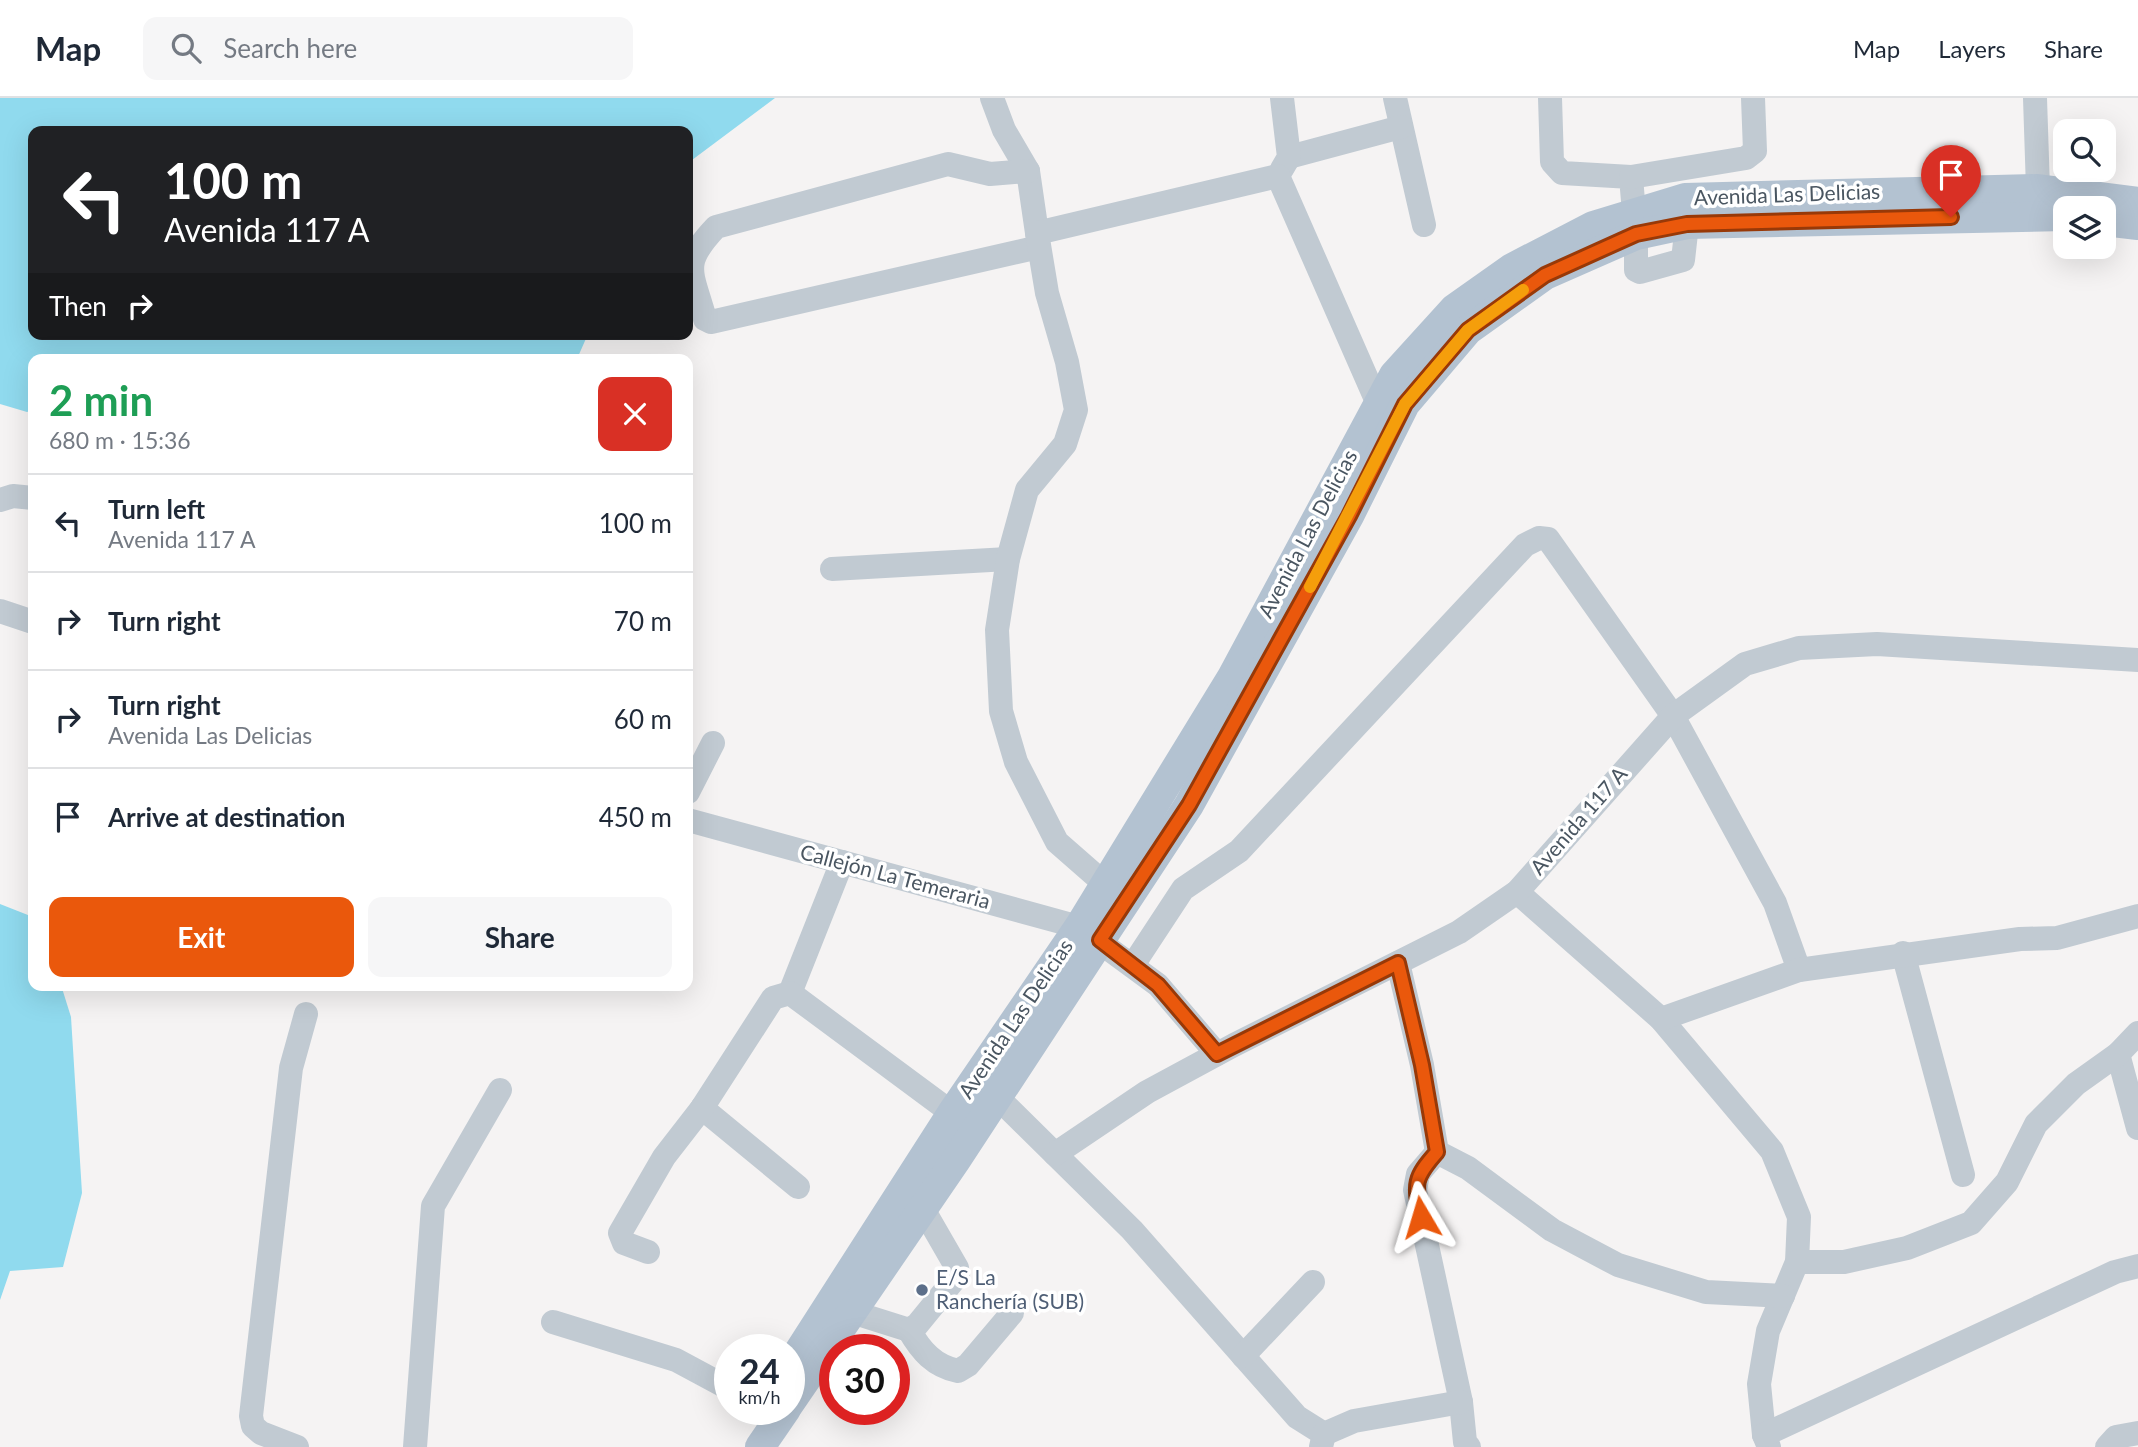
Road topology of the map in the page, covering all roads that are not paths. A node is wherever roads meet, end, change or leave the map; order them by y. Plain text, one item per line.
1 (992, 98) edge
2 (1283, 98) edge
3 (1395, 98) edge
4 (1550, 98) edge
5 (1753, 98) edge
6 (2035, 98) edge
7 (1401, 127) junction
8 (1283, 167) junction
9 (1028, 171) junction
10 (1631, 177) junction
11 (2038, 189) junction
12 (2138, 202) edge
13 (2053, 216) edge
14 (2116, 222) edge
15 (1635, 224) junction
16 (1424, 225) dead end
17 (2138, 225) edge
18 (1038, 240) junction
19 (693, 254) edge
20 (693, 273) edge
21 (1378, 404) junction
22 (28, 498) edge
23 (0, 500) edge
24 (1008, 559) junction
25 (832, 569) dead end
26 (0, 611) edge
27 (28, 620) edge
28 (2138, 660) edge
29 (1674, 716) junction
30 (713, 743) dead end
31 (693, 782) edge
32 (693, 821) edge
33 (842, 862) junction
34 (1105, 884) junction
35 (1517, 892) junction
36 (2138, 916) edge
37 (1090, 934) junction
38 (1903, 953) junction
39 (1398, 963) junction
40 (1133, 965) junction
41 (1800, 970) junction
42 (790, 993) junction
43 (306, 1014) dead end
44 (1661, 1019) junction
45 (2138, 1033) edge
46 (1217, 1054) junction
47 (2118, 1054) junction
48 (500, 1090) dead end
49 (997, 1097) junction
50 (702, 1108) junction
51 (952, 1113) junction
52 (2138, 1128) edge
53 (1437, 1152) junction
54 (1055, 1154) junction
55 (1963, 1175) dead end
56 (798, 1186) dead end
57 (923, 1209) junction
58 (648, 1252) dead end
59 (1797, 1262) junction
60 (2138, 1266) edge
61 (1313, 1282) dead end
62 (1783, 1296) junction
63 (852, 1312) junction
64 (1012, 1313) dead end
65 (552, 1322) dead end
66 (909, 1331) junction
67 (805, 1342) edge
68 (1243, 1356) junction
69 (714, 1380) edge
70 (805, 1381) edge
71 (1461, 1402) junction
72 (752, 1425) edge
73 (775, 1425) edge
74 (2138, 1433) edge
75 (1323, 1441) edge
76 (1766, 1441) edge
77 (1467, 1445) edge
78 (297, 1447) edge
79 (415, 1447) edge
80 (738, 1447) edge
81 (760, 1447) edge
82 (2108, 1447) edge

1 - 9 street
2 - 8 street
3 - 7 street
4 - 10 street
5 - 10 street
6 - 11 street
7 - 8 street
7 - 16 street
8 - 18 street
8 - 21 street
9 - 18 street
9 - 19 street
10 - 15 street
11 - 12 main road, Avenida Las Delicias
11 - 15 main road, Avenida Las Delicias
13 - 15 main road, Avenida Las Delicias
14 - 17 main road
15 - 21 main road, Avenida Las Delicias
15 - 37 main road, Avenida Las Delicias
18 - 20 street
18 - 24 street
21 - 34 main road, Avenida Las Delicias
22 - 23 street
24 - 25 street
24 - 34 street
26 - 27 street
28 - 29 street, Avenida 117 A
29 - 35 street, Avenida 117 A
29 - 40 street
29 - 41 street
30 - 31 street
32 - 33 street, Callejón La Temeraria
33 - 37 street, Callejón La Temeraria
33 - 42 street
34 - 37 main road, Avenida Las Delicias
35 - 39 street, Avenida 117 A
35 - 44 street
36 - 38 street
37 - 40 street
37 - 49 main road, Avenida Las Delicias
37 - 51 main road, Avenida Las Delicias
38 - 41 street
38 - 55 street
39 - 46 street, Avenida 117 A
39 - 53 street
40 - 46 street
41 - 44 street
42 - 50 street
42 - 51 street
43 - 78 street
44 - 59 street
45 - 47 street
46 - 54 street, Avenida 117 A
47 - 52 street
47 - 59 street
48 - 79 street
49 - 54 street
49 - 57 main road, Avenida Las Delicias
50 - 56 street
50 - 58 street
51 - 67 main road, Avenida Las Delicias
53 - 62 street
53 - 71 street
54 - 68 street
57 - 63 main road, Avenida Las Delicias
57 - 66 street
59 - 62 street
60 - 76 street
61 - 68 street
62 - 76 street
63 - 66 street
63 - 70 main road, Avenida Las Delicias
64 - 66 street
65 - 69 street
68 - 75 street
71 - 75 street
71 - 77 street
72 - 80 main road
73 - 81 main road
74 - 82 street

